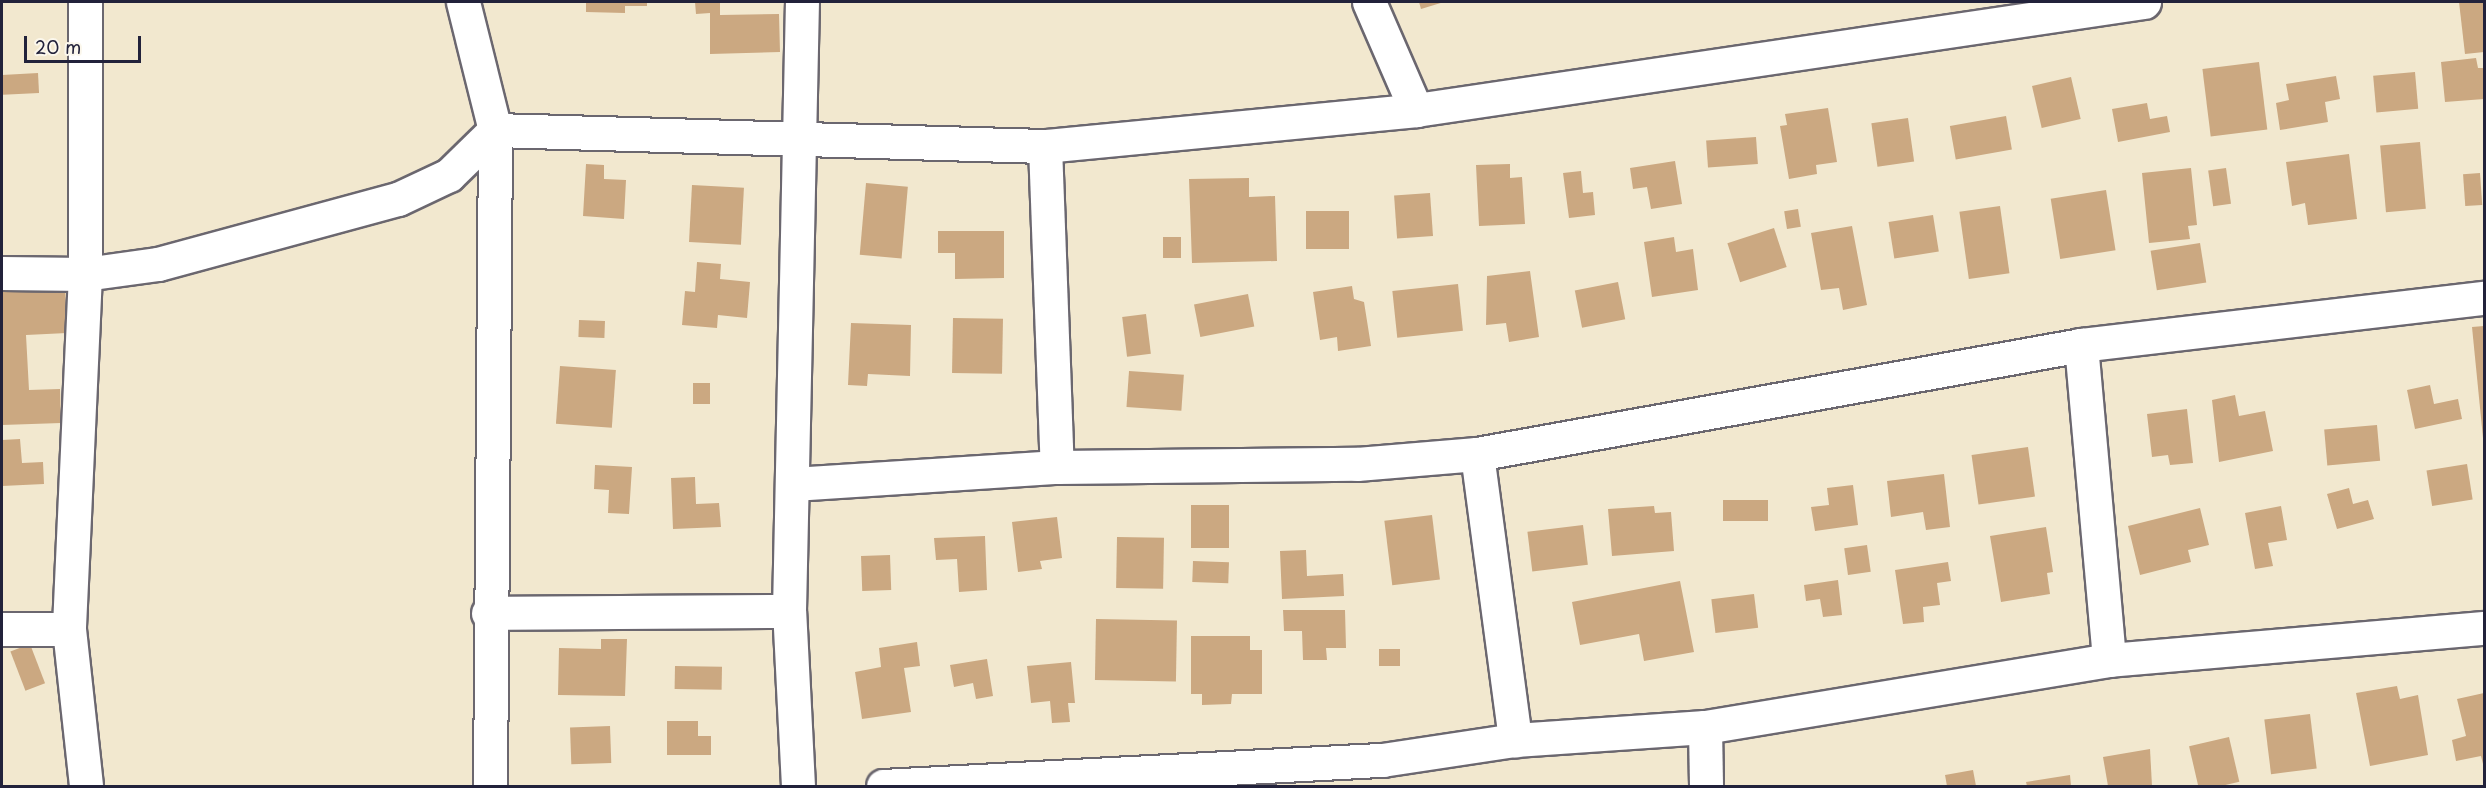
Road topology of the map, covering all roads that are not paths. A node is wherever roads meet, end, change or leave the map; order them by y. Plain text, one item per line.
1 (85, 2) edge
2 (463, 2) edge
3 (802, 2) edge
4 (1369, 2) edge
5 (2144, 2) edge
6 (1416, 110) junction
7 (495, 130) junction
8 (801, 140) junction
9 (1045, 146) junction
10 (2, 273) edge
11 (85, 274) junction
12 (2484, 298) edge
13 (2081, 345) junction
14 (1477, 454) junction
15 (1057, 467) junction
16 (793, 484) junction
17 (789, 611) junction
18 (488, 613) junction
19 (2484, 628) edge
20 (2, 629) edge
21 (69, 629) junction
22 (2109, 660) junction
23 (1705, 727) junction
24 (1515, 740) junction
25 (1382, 773) edge
26 (86, 786) edge
27 (490, 786) edge
28 (798, 786) edge
29 (883, 786) edge
30 (1706, 786) edge

1 - 11 street
2 - 7 street
3 - 8 street
4 - 6 street
5 - 6 street
6 - 9 street
7 - 8 street
7 - 11 street
7 - 18 street
8 - 9 street
8 - 16 street
9 - 15 street
10 - 11 street
11 - 21 street
12 - 13 street
13 - 14 street
13 - 22 street
14 - 15 street
14 - 24 street
15 - 16 street
16 - 17 street
17 - 18 street
17 - 28 street
18 - 27 street
19 - 22 street
20 - 21 street
21 - 26 street
22 - 23 street
23 - 24 street
23 - 30 street
24 - 25 street
25 - 29 street

